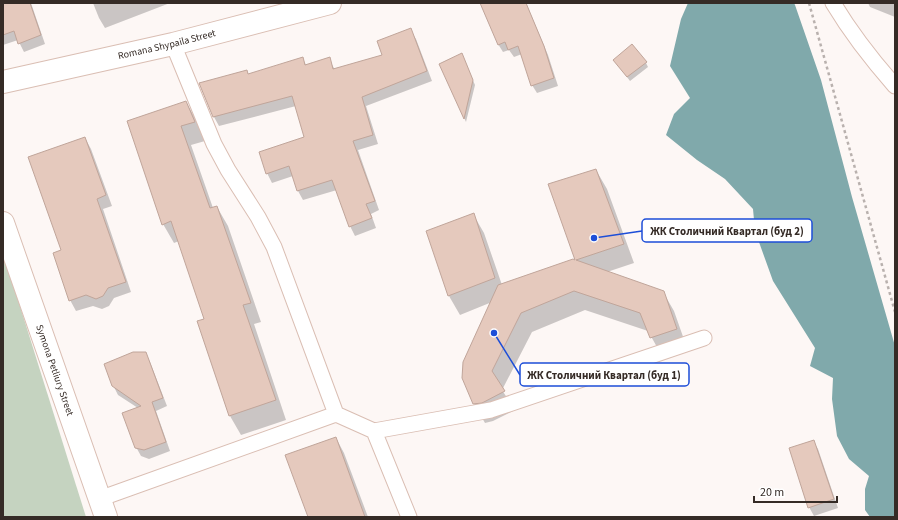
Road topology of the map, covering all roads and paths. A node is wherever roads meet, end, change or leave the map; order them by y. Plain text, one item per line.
1 (330, 3) edge
2 (809, 3) edge
3 (833, 3) edge
4 (173, 44) junction
5 (3, 82) edge
6 (895, 86) edge
7 (3, 223) edge
8 (895, 312) edge
9 (704, 338) dead end
10 (336, 414) junction
11 (374, 431) junction
12 (103, 508) edge
13 (409, 517) edge

1 - 4 street, Romana Shypaila Street
2 - 8 path
3 - 6 lane
4 - 5 street, Romana Shypaila Street
4 - 10 lane
7 - 12 street, Symona Petliury Street
9 - 11 lane
10 - 11 lane
10 - 12 lane
11 - 13 lane

